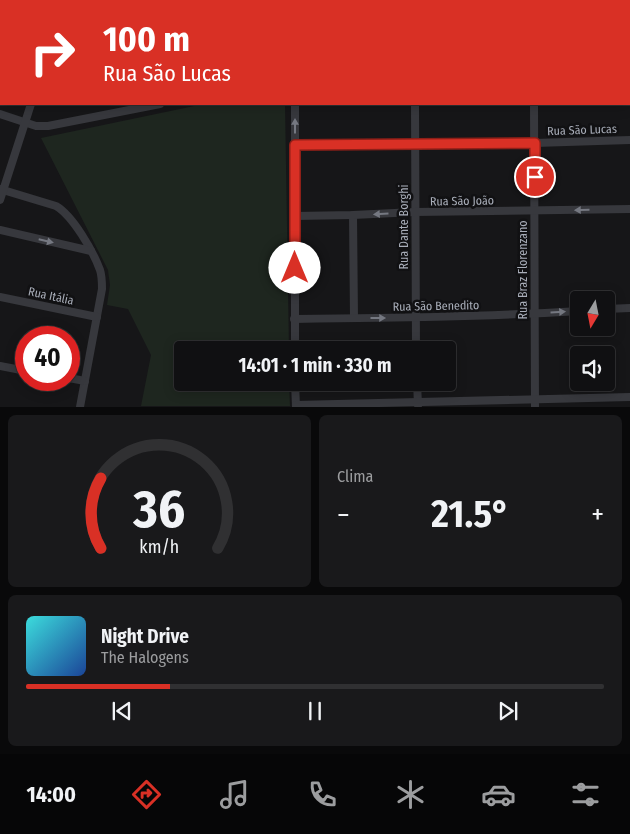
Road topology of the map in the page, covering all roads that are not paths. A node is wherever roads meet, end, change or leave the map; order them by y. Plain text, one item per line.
1 (31, 105) edge
2 (155, 105) edge
3 (295, 105) edge
4 (415, 105) edge
5 (534, 105) edge
6 (0, 114) edge
7 (25, 122) junction
8 (630, 140) edge
9 (535, 143) junction
10 (415, 144) junction
11 (295, 145) junction
12 (1, 190) edge
13 (0, 200) edge
14 (630, 209) edge
15 (535, 211) junction
16 (415, 212) junction
17 (295, 216) junction
18 (353, 216) junction
19 (0, 230) edge
20 (91, 251) junction
21 (0, 297) edge
22 (630, 308) edge
23 (615, 309) edge
24 (570, 312) edge
25 (534, 314) junction
26 (98, 317) junction
27 (354, 318) junction
28 (416, 318) junction
29 (294, 319) junction
30 (295, 341) edge
31 (416, 341) edge
32 (0, 366) edge
33 (15, 369) edge
34 (80, 381) edge
35 (85, 382) junction
36 (295, 391) edge
37 (417, 391) edge
38 (630, 397) edge
39 (535, 403) edge
40 (418, 404) edge
41 (80, 406) edge
42 (296, 406) edge

1 - 7 street
2 - 7 street
11 -> 3 street
4 - 10 street, Rua Dante Borghi
5 - 9 street, Rua Braz Florenzano
6 - 7 street
7 - 12 street
8 - 9 street, Rua São Lucas
9 - 10 street, Rua São Lucas
9 - 15 street, Rua Braz Florenzano
10 - 11 street, Rua São Lucas
10 - 16 street, Rua Dante Borghi
11 - 17 street
12 - 13 street
12 - 20 street
14 -> 15 street, Rua São João
15 - 16 street, Rua São João
15 - 25 street, Rua Braz Florenzano
16 -> 18 street, Rua São João
16 - 28 street, Rua Dante Borghi
17 - 18 street, Rua São João
17 - 29 street
18 - 27 street
19 -> 20 street
20 - 26 street
21 - 26 street, Rua Itália
22 - 23 street
25 -> 24 street, Rua São Benedito
25 - 28 street, Rua São Benedito
25 - 39 street, Rua Braz Florenzano
26 - 35 street
27 -> 28 street, Rua São Benedito
27 - 29 street, Rua São Benedito
28 - 31 street, Rua Dante Borghi
29 - 30 street
32 - 33 street
34 - 35 street
35 - 41 street
36 - 42 street
37 - 40 street
38 - 39 street
39 - 40 street
40 - 42 street

